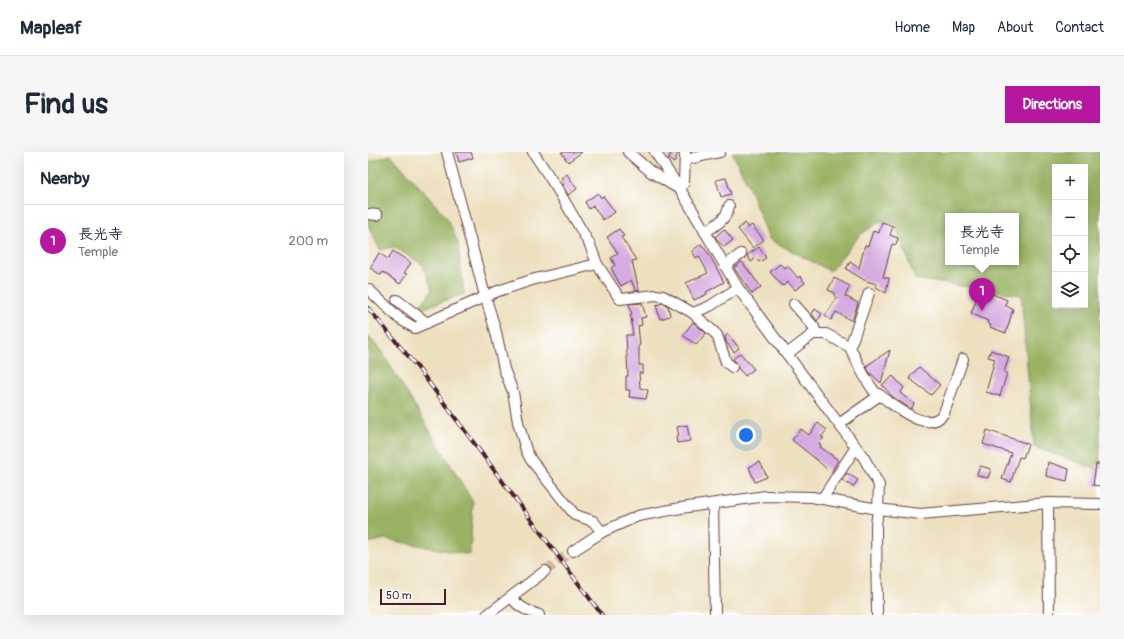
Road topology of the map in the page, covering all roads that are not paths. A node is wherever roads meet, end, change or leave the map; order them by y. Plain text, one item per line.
1 (447, 152) edge
2 (533, 152) edge
3 (628, 152) edge
4 (655, 152) edge
5 (720, 152) edge
6 (685, 156) edge
7 (680, 189) junction
8 (729, 206) dead end
9 (705, 232) junction
10 (741, 254) dead end
11 (597, 264) junction
12 (725, 266) junction
13 (738, 288) junction
14 (368, 289) edge
15 (869, 294) dead end
16 (486, 296) junction
17 (397, 300) dead end
18 (794, 304) dead end
19 (693, 313) junction
20 (427, 323) junction
21 (816, 334) junction
22 (850, 347) junction
23 (787, 354) junction
24 (963, 359) dead end
25 (732, 367) dead end
26 (880, 395) junction
27 (839, 424) junction
28 (856, 448) junction
29 (822, 499) junction
30 (1048, 503) junction
31 (713, 504) junction
32 (1100, 504) edge
33 (878, 509) junction
34 (602, 532) junction
35 (573, 551) tunnel mouth
36 (545, 572) tunnel mouth
37 (511, 597) junction
38 (487, 615) edge
39 (539, 615) edge
40 (715, 615) edge
41 (877, 615) edge
42 (1049, 615) edge

1 - 16 street
2 - 11 street
3 - 7 street
4 - 7 street
5 - 6 street
6 - 7 street
7 - 9 street
8 - 9 street
9 - 12 street
10 - 12 street
11 - 16 street
11 - 19 street
12 - 13 street
13 - 19 street
13 - 23 street
14 - 20 street
15 - 22 street
16 - 20 street
16 - 34 street
17 - 20 street
18 - 21 street
19 - 25 street
21 - 22 street
21 - 23 street
22 - 26 street
23 - 27 street
24 - 26 street
26 - 27 street
27 - 28 street
28 - 29 street
28 - 33 street
29 - 31 street
29 - 33 street
30 - 32 street
30 - 33 street
30 - 42 street
31 - 34 street
31 - 40 street
33 - 41 street
34 - 35 street
36 - 37 street
37 - 38 street
37 - 39 street

